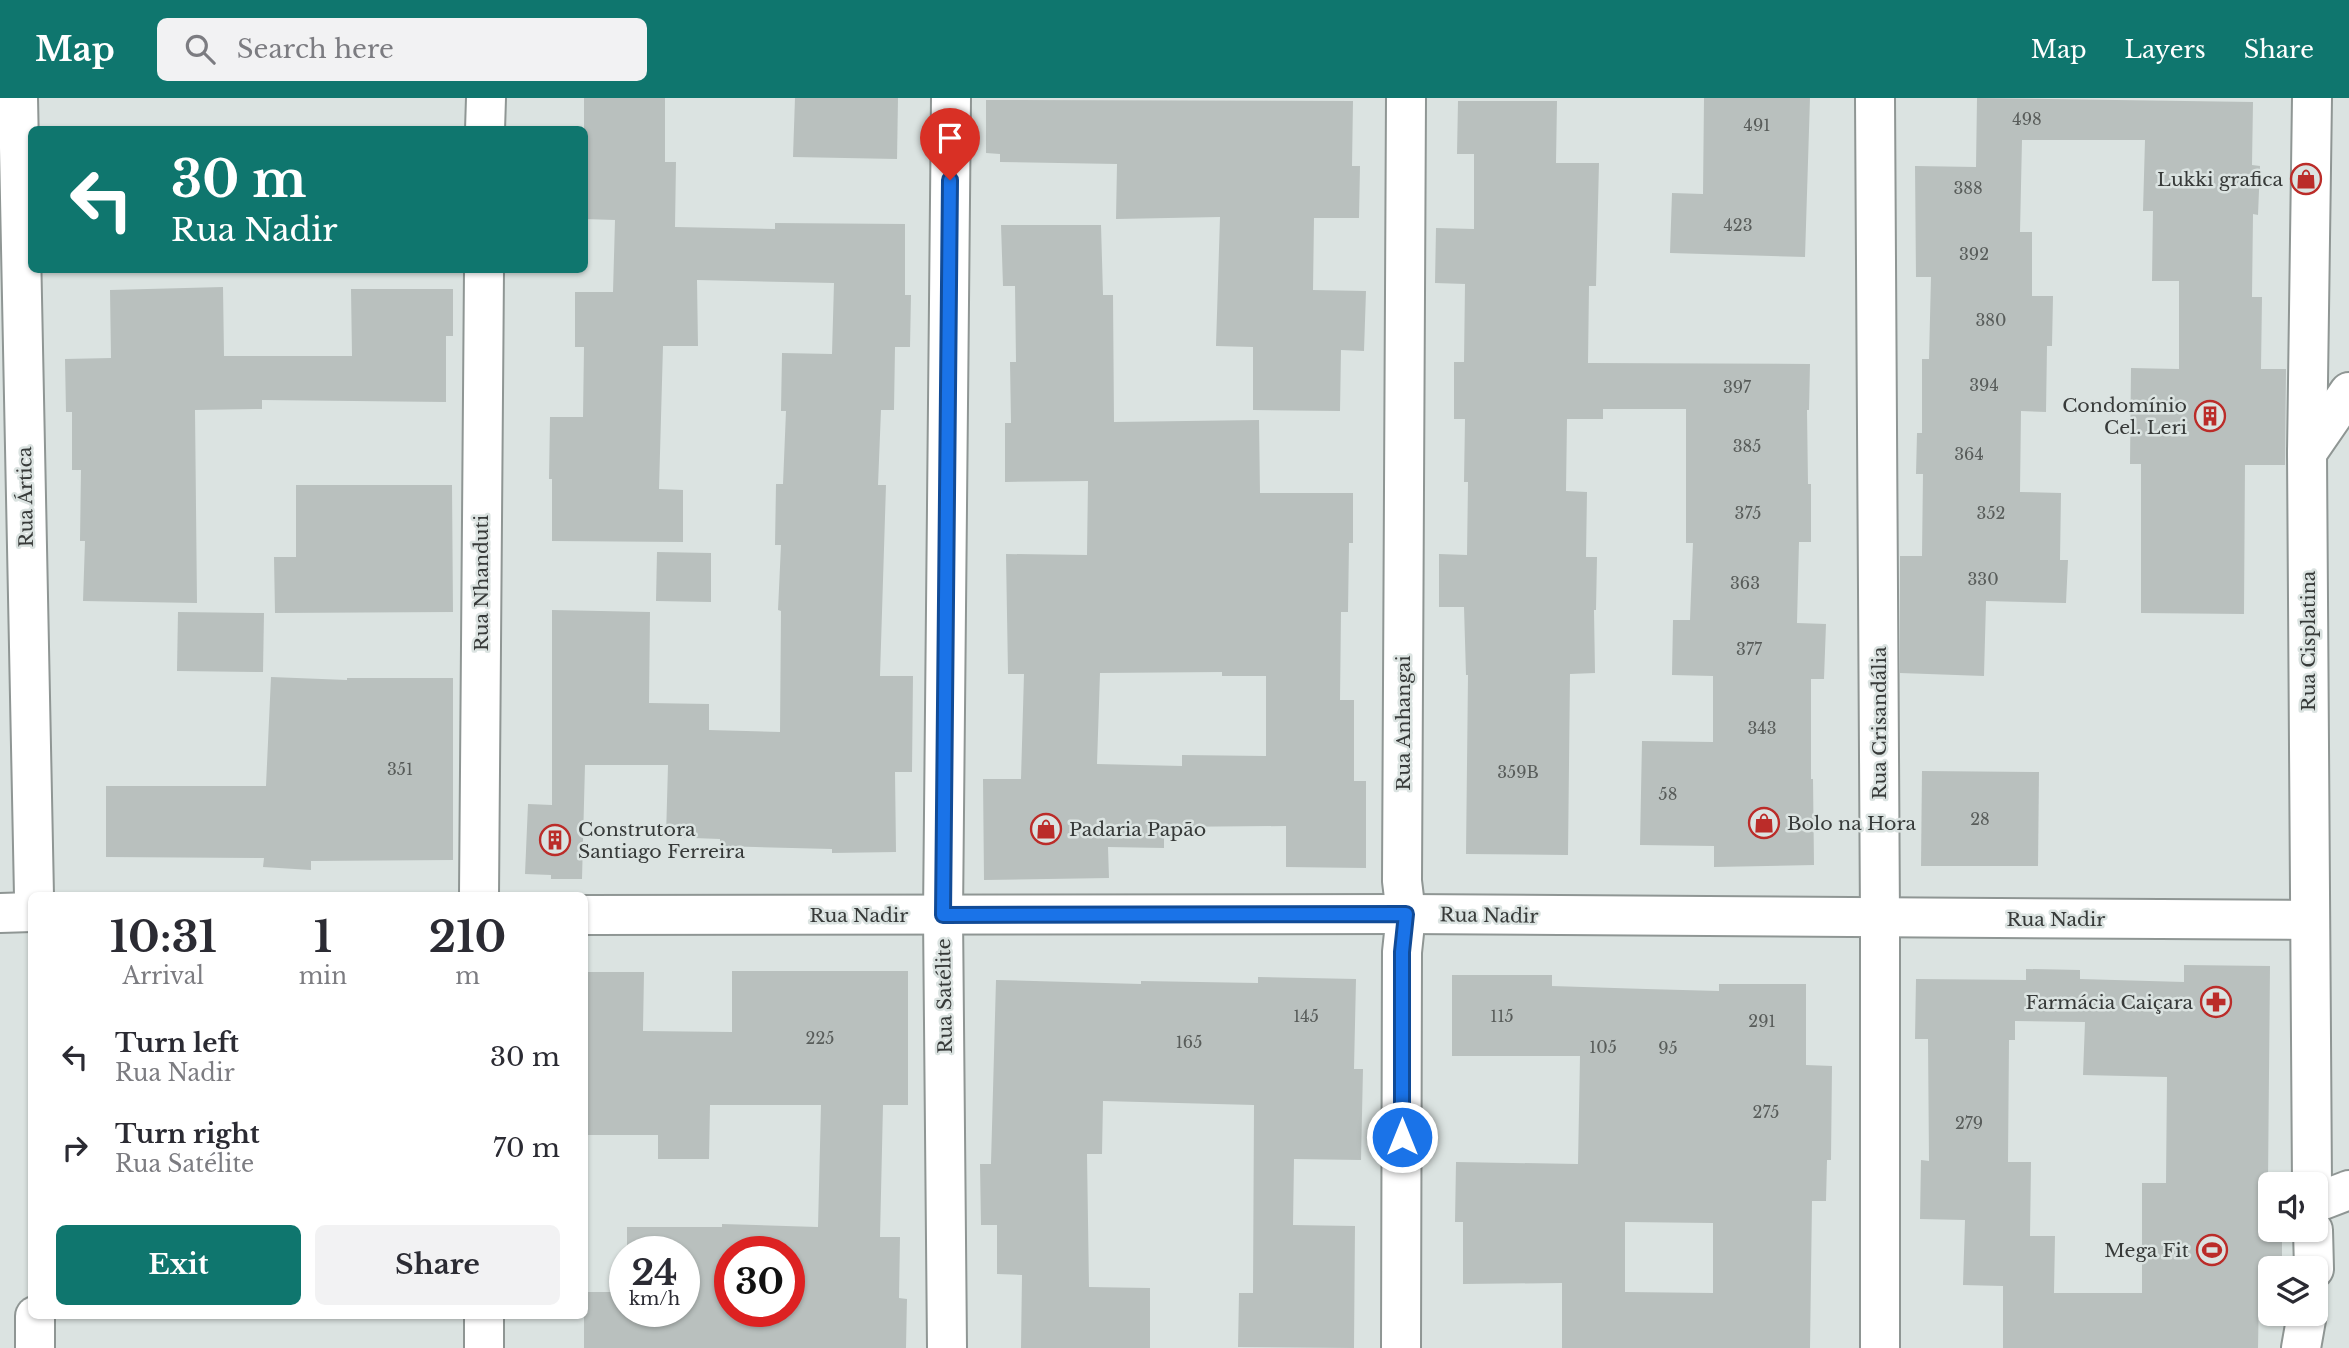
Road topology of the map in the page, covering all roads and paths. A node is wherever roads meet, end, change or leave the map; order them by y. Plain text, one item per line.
1 (18, 98) edge
2 (486, 98) edge
3 (951, 98) edge
4 (1406, 98) edge
5 (1875, 98) edge
6 (2312, 98) edge
7 (485, 126) edge
8 (484, 273) edge
9 (2349, 392) edge
10 (2307, 453) junction
11 (34, 892) edge
12 (479, 892) edge
13 (28, 912) edge
14 (0, 913) edge
15 (1406, 914) junction
16 (588, 915) edge
17 (943, 915) junction
18 (1880, 919) junction
19 (2310, 920) junction
20 (2312, 1172) edge
21 (2349, 1190) edge
22 (2328, 1198) edge
23 (35, 1319) edge
24 (484, 1319) edge
25 (2304, 1326) edge
26 (35, 1348) edge
27 (484, 1348) edge
28 (947, 1348) edge
29 (1401, 1348) edge
30 (1880, 1348) edge
31 (2301, 1348) edge

1 - 11 street, Rua Ártica
2 - 7 street
3 - 17 street, Rua Satélite
4 - 15 street, Rua Anhangai
5 - 18 street, Rua Crisandália
6 - 10 street, Rua Cisplatina
8 - 12 street, Rua Nhanduti
9 - 10 street
10 - 19 street, Rua Cisplatina
13 - 14 street
15 - 17 street, Rua Nadir
15 - 18 street, Rua Nadir
15 - 29 street, Rua Anhangai
16 - 17 street, Rua Nadir
17 - 28 street, Rua Satélite
18 - 19 street, Rua Nadir
18 - 30 street, Rua Crisandália
19 - 20 street, Rua Cisplatina
21 - 22 street
23 - 26 street
24 - 27 street
25 - 31 street

